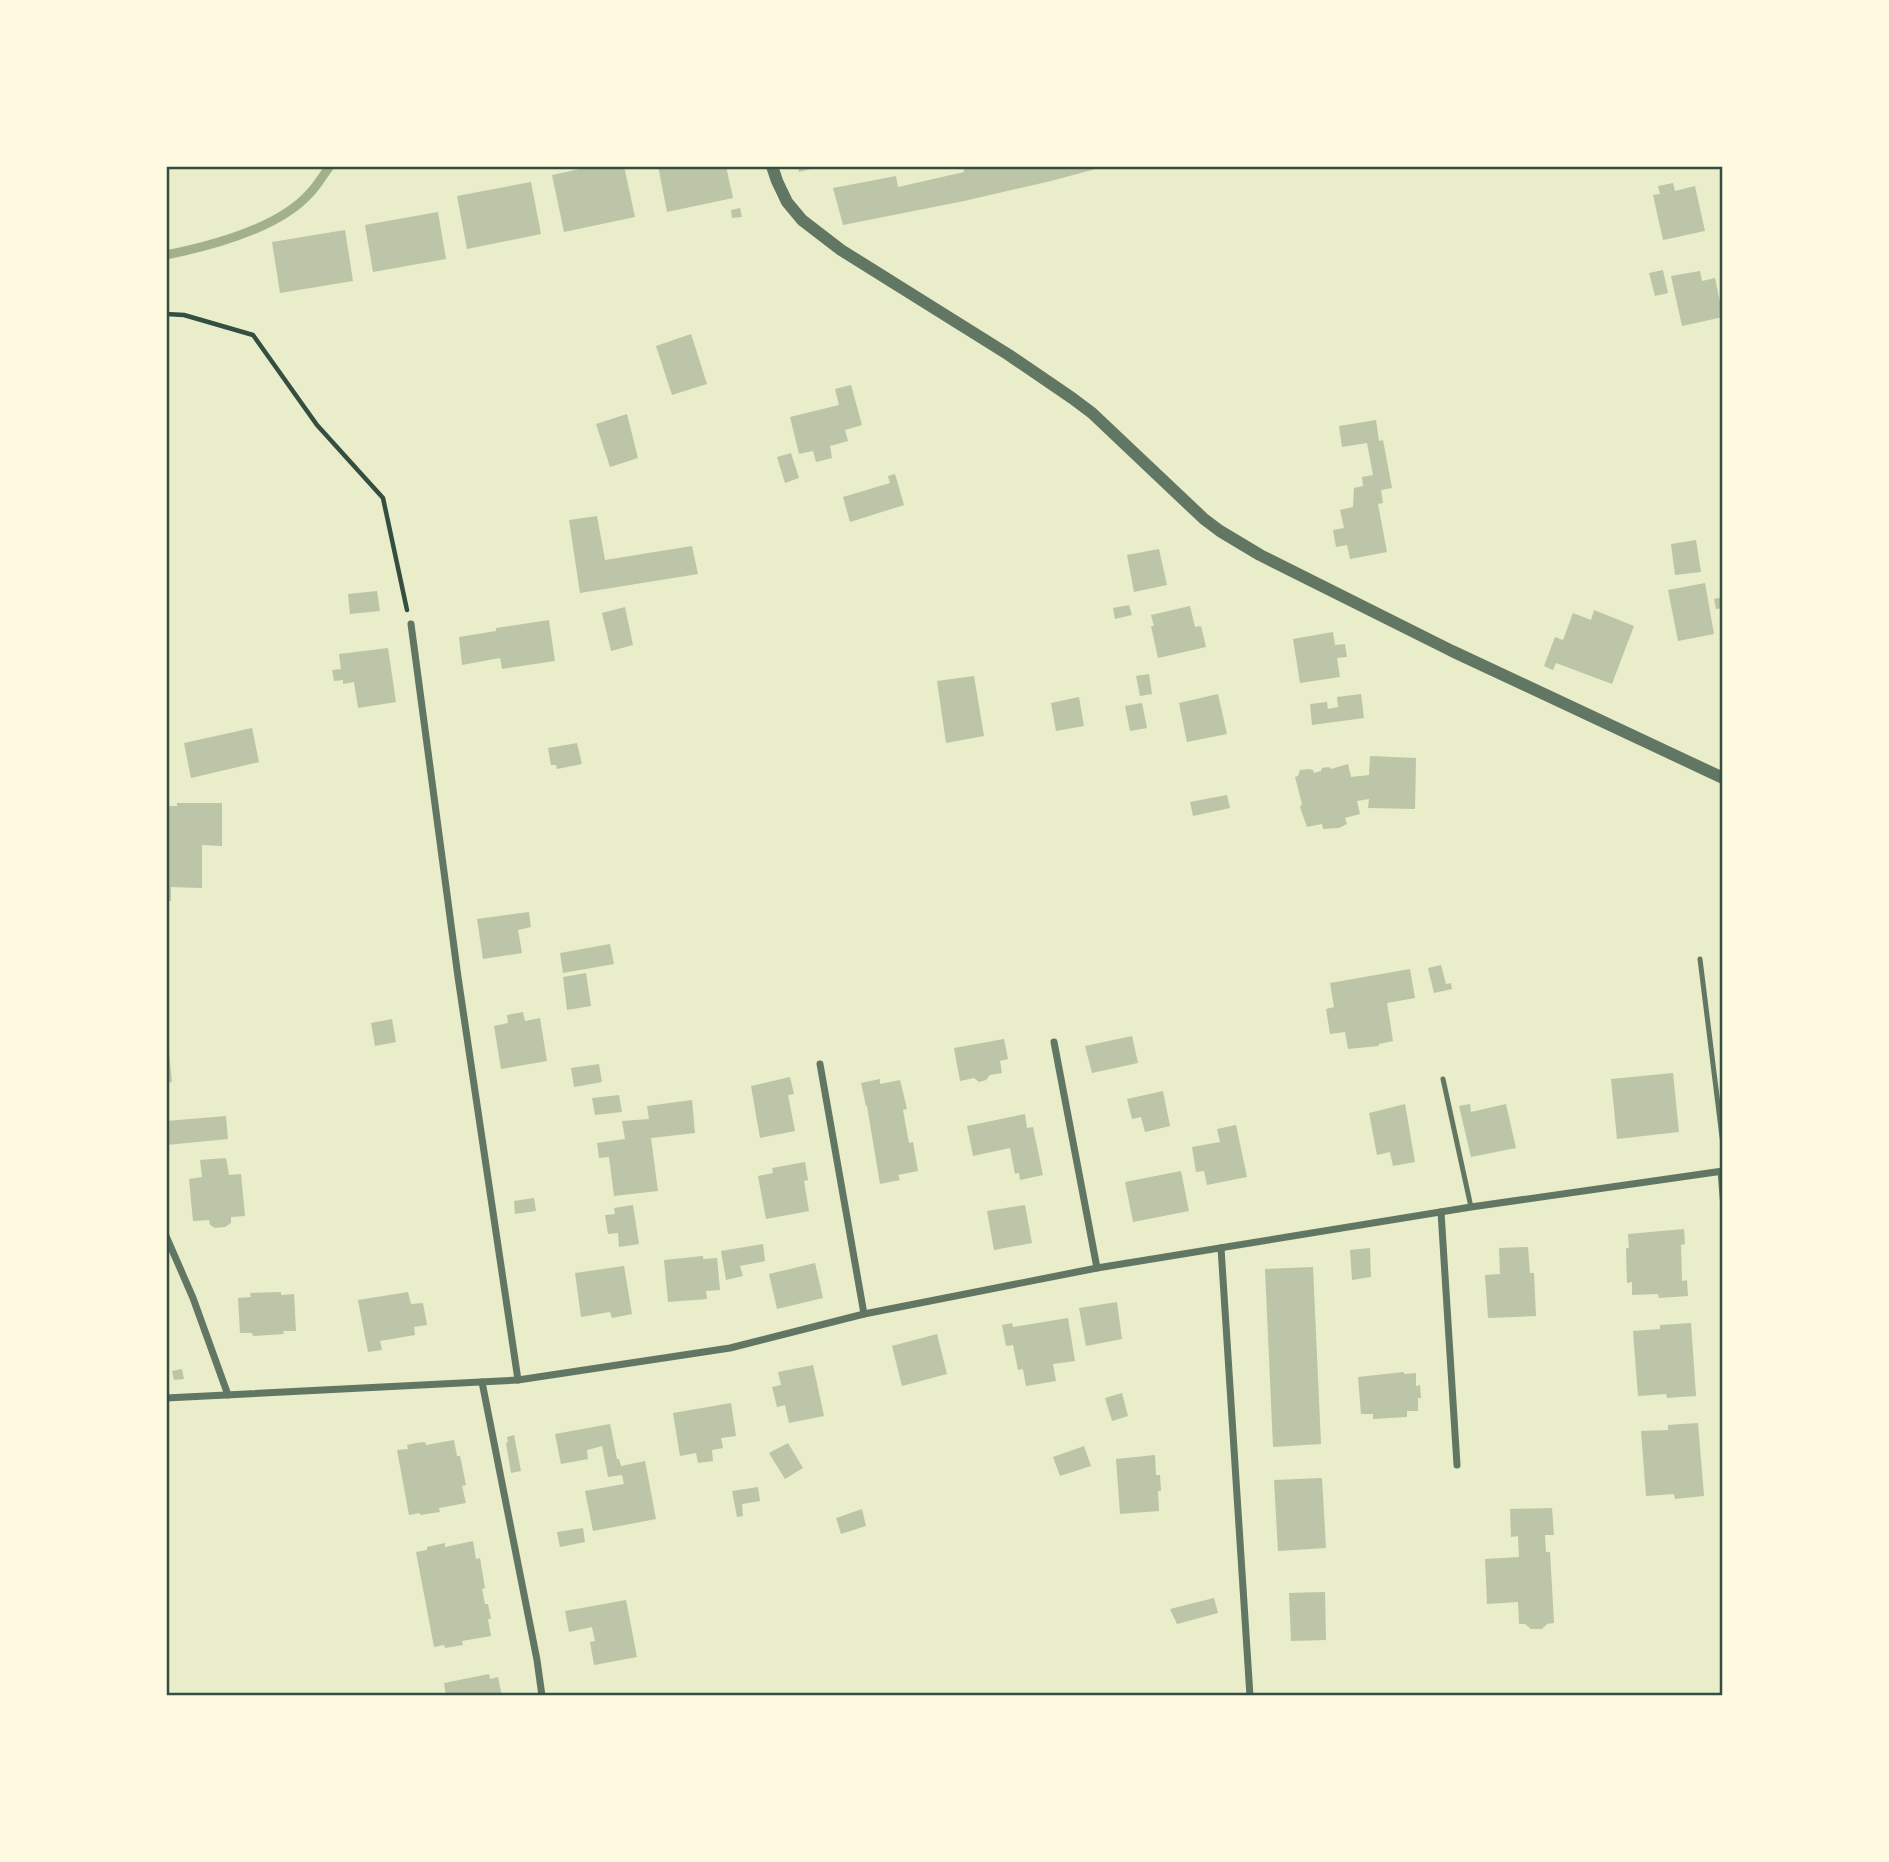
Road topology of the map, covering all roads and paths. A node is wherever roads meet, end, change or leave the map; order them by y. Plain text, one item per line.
1 (772, 166) edge
2 (166, 314) edge
3 (411, 624) joint
4 (1723, 778) edge
5 (1700, 959) dead end
6 (1054, 1042) dead end
7 (820, 1064) dead end
8 (1443, 1079) dead end
9 (1723, 1144) edge
10 (1721, 1171) edge
11 (1471, 1207) junction
12 (1723, 1208) edge
13 (1441, 1212) junction
14 (166, 1236) edge
15 (1221, 1248) junction
16 (1097, 1268) junction
17 (864, 1314) junction
18 (518, 1380) junction
19 (482, 1382) junction
20 (228, 1395) junction
21 (166, 1398) edge
22 (1457, 1465) dead end
23 (542, 1696) edge
24 (1251, 1696) edge

1 - 4 street
2 - 3 path
3 - 18 street
5 - 9 lane
6 - 16 street
7 - 17 street
8 - 11 lane
10 - 11 street
10 - 12 lane
11 - 13 street
13 - 15 street
13 - 22 street
14 - 20 street
15 - 16 street
15 - 24 street
16 - 17 street
17 - 18 street
18 - 19 street
19 - 20 street
19 - 23 street
20 - 21 street

